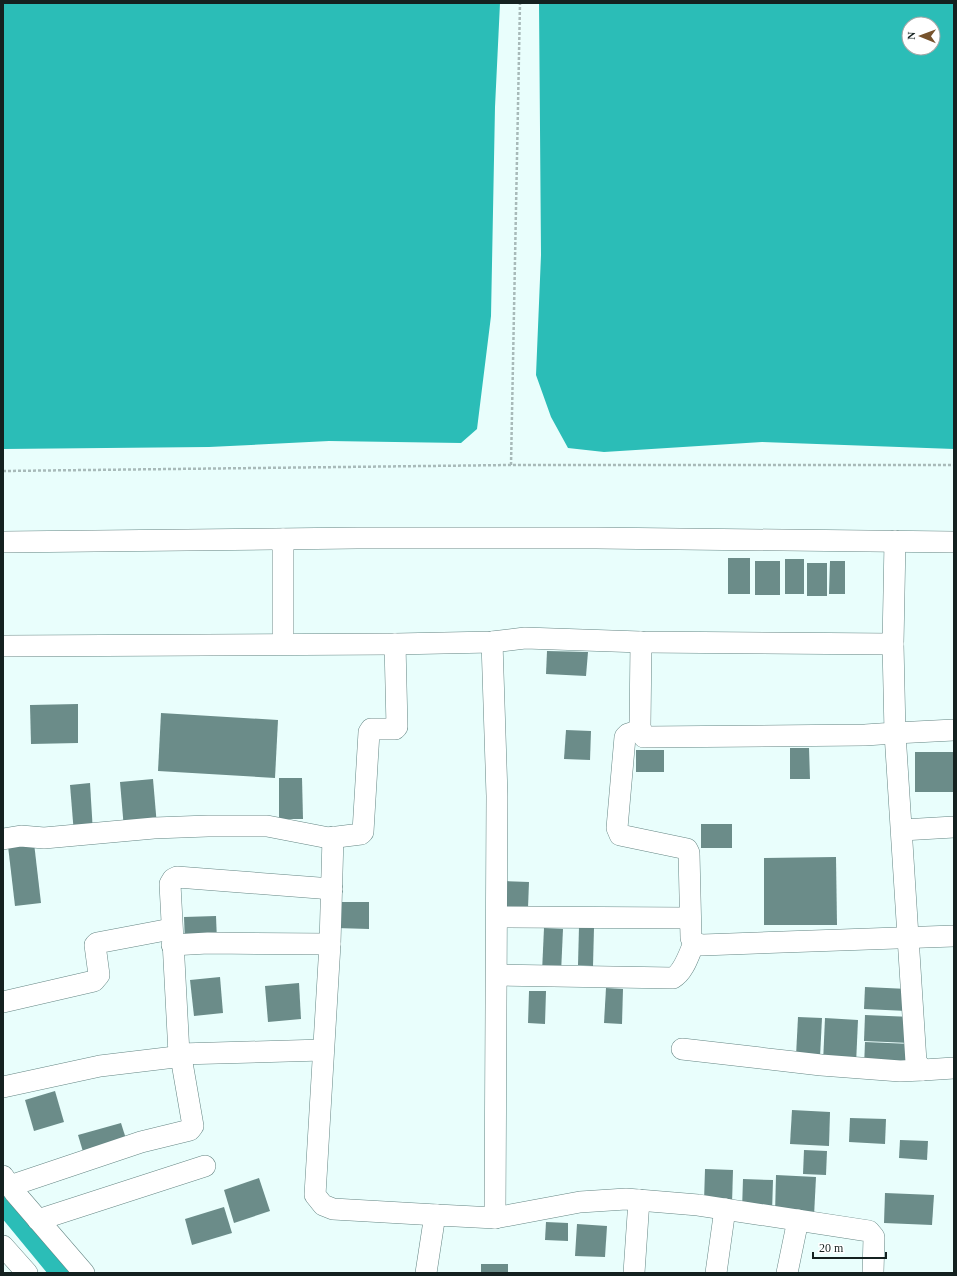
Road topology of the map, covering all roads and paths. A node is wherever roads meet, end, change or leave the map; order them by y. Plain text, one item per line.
1 (520, 3) edge
2 (511, 465) junction
3 (954, 465) edge
4 (3, 471) edge
5 (283, 539) junction
6 (3, 542) edge
7 (895, 542) junction
8 (954, 542) edge
9 (283, 633) dead end
10 (492, 642) junction
11 (641, 642) junction
12 (395, 644) junction
13 (893, 644) junction
14 (3, 646) edge
15 (640, 730) junction
16 (954, 730) edge
17 (895, 733) junction
18 (954, 827) edge
19 (902, 830) junction
20 (333, 837) junction
21 (3, 839) edge
22 (332, 889) junction
23 (497, 917) junction
24 (690, 918) junction
25 (954, 936) edge
26 (172, 937) junction
27 (908, 938) junction
28 (694, 943) junction
29 (330, 944) junction
30 (497, 974) junction
31 (3, 1002) edge
32 (682, 1049) dead end
33 (323, 1050) junction
34 (180, 1053) junction
35 (954, 1068) edge
36 (923, 1070) junction
37 (3, 1087) edge
38 (205, 1166) dead end
39 (6, 1181) edge
40 (639, 1200) junction
41 (725, 1209) junction
42 (437, 1216) junction
43 (495, 1218) junction
44 (38, 1220) junction
45 (798, 1220) junction
46 (3, 1246) edge
47 (27, 1273) edge
48 (84, 1273) edge
49 (426, 1273) edge
50 (634, 1273) edge
51 (716, 1273) edge
52 (787, 1273) edge
53 (873, 1273) edge

1 - 2 path
2 - 3 path
2 - 4 path
5 - 6 street
5 - 7 street
5 - 9 street
7 - 8 street
7 - 13 street
10 - 11 street
10 - 12 street
10 - 23 street
11 - 13 street
11 - 15 street
12 - 14 street
12 - 20 street
13 - 17 street
15 - 17 street
15 - 24 street
16 - 17 street
17 - 19 street
18 - 19 street
19 - 27 street
20 - 21 street
20 - 22 street
22 - 26 street
22 - 29 street
23 - 24 street
23 - 30 street
24 - 28 street
25 - 27 street
26 - 29 street
26 - 31 street
26 - 34 street
27 - 28 street
27 - 36 street
28 - 30 street
29 - 33 street
30 - 43 street
32 - 36 street
33 - 34 street
33 - 42 street
34 - 37 street
34 - 39 street
35 - 36 street
38 - 44 street
39 - 44 street
40 - 41 street
40 - 43 street
40 - 50 street
41 - 45 street
41 - 51 street
42 - 43 street
42 - 49 street
44 - 48 street
45 - 52 street
45 - 53 street
46 - 47 street

